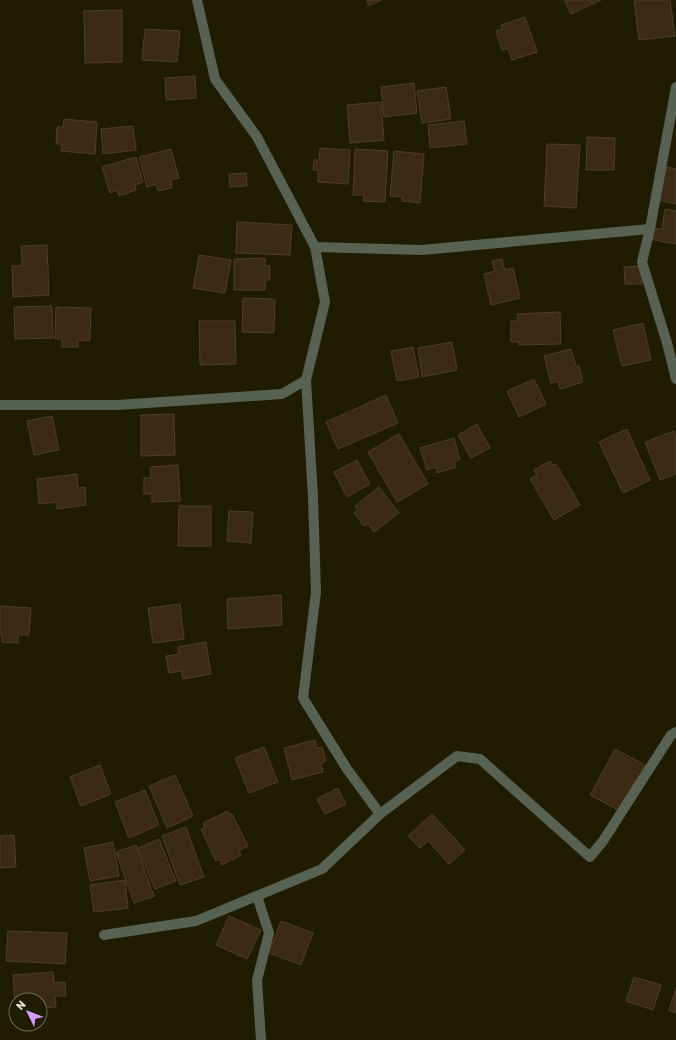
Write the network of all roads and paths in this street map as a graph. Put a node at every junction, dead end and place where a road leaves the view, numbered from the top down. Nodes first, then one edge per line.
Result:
1 (197, 0) edge
2 (676, 87) edge
3 (650, 229) junction
4 (315, 247) junction
5 (676, 379) edge
6 (306, 380) junction
7 (0, 405) edge
8 (676, 732) edge
9 (380, 814) junction
10 (257, 896) junction
11 (104, 935) dead end
12 (261, 1040) edge

1 - 4 street
2 - 3 street
3 - 4 street
3 - 5 street
4 - 6 street
6 - 7 street
6 - 9 street
8 - 9 street
9 - 10 street
10 - 11 street
10 - 12 street

